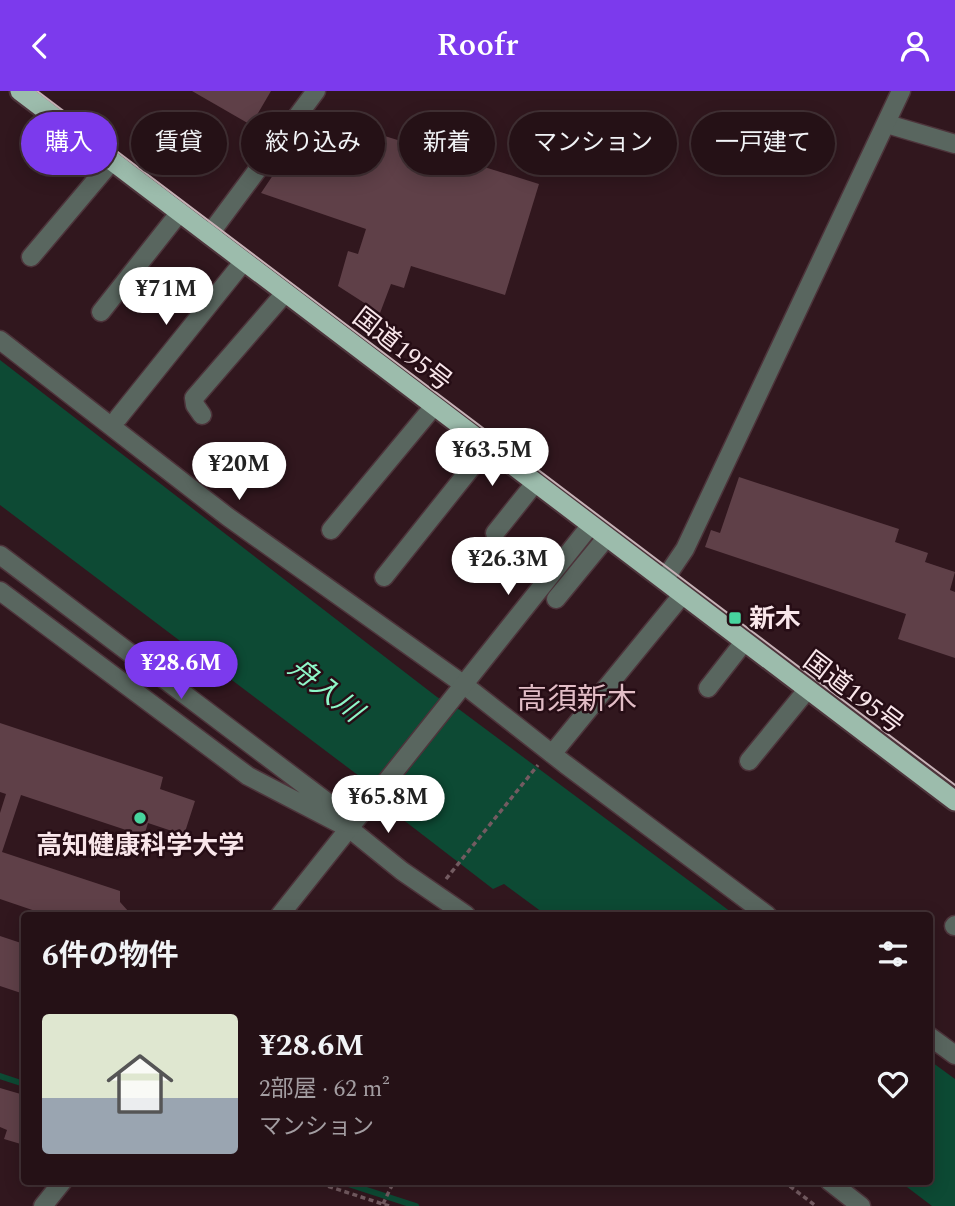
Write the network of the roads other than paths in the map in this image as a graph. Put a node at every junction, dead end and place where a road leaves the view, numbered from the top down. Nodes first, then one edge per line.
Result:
1 (20, 91) edge
2 (316, 91) edge
3 (901, 91) edge
4 (48, 112) edge
5 (887, 124) junction
6 (955, 144) edge
7 (117, 165) edge
8 (100, 175) edge
9 (180, 212) junction
10 (209, 235) junction
11 (31, 257) dead end
12 (244, 261) junction
13 (285, 293) junction
14 (101, 312) dead end
15 (0, 340) edge
16 (433, 406) junction
17 (202, 415) dead end
18 (118, 418) dead end
19 (487, 448) junction
20 (530, 480) junction
21 (491, 528) dead end
22 (331, 530) dead end
23 (598, 532) junction
24 (0, 555) edge
25 (384, 577) dead end
26 (664, 580) junction
27 (0, 591) edge
28 (683, 594) junction
29 (556, 599) dead end
30 (744, 642) junction
31 (708, 688) dead end
32 (459, 689) junction
33 (807, 690) junction
34 (549, 756) junction
35 (749, 761) dead end
36 (955, 801) edge
37 (354, 825) junction
38 (282, 912) edge
39 (462, 912) edge
40 (763, 912) edge
41 (933, 1039) edge
42 (955, 1055) edge
43 (60, 1185) edge
44 (834, 1185) edge
45 (43, 1206) edge
46 (861, 1206) edge

1 - 4 highway, 国道195号
2 - 10 street
3 - 5 street
5 - 6 street
5 - 26 street
7 - 9 highway, 国道195号
8 - 11 street
9 - 10 highway, 国道195号
9 - 14 street
10 - 12 highway, 国道195号
12 - 13 highway, 国道195号
12 - 18 street
13 - 16 highway, 国道195号
13 - 17 street
15 - 32 street
16 - 19 highway, 国道195号
16 - 22 street
19 - 20 highway, 国道195号
19 - 25 street
20 - 21 street
20 - 23 highway, 国道195号
23 - 26 highway, 国道195号
23 - 29 street
23 - 32 street
24 - 37 street
26 - 28 highway, 国道195号
27 - 37 street
28 - 30 highway, 国道195号
28 - 34 street
30 - 31 street
30 - 33 highway, 国道195号
32 - 34 street
32 - 37 street
33 - 35 street
33 - 36 highway, 国道195号
34 - 40 street
37 - 38 street
37 - 39 street
41 - 42 street
43 - 45 street
44 - 46 street

